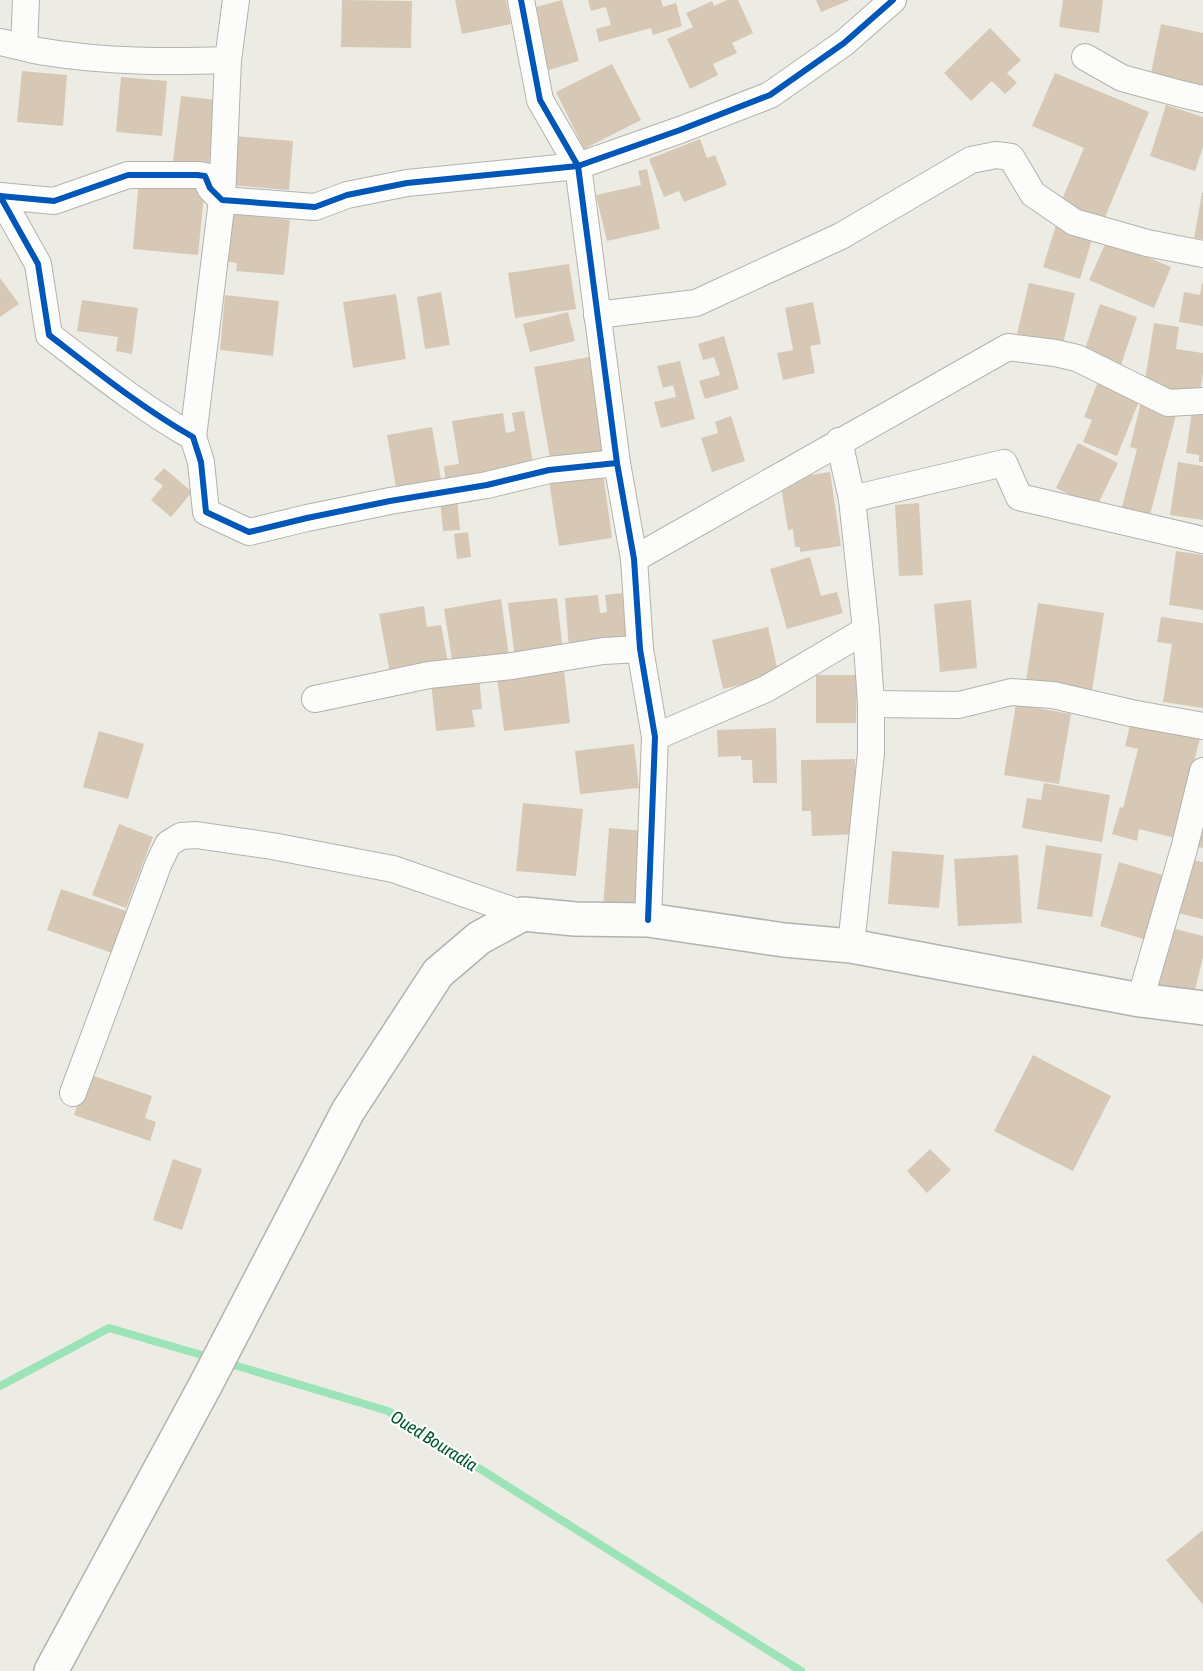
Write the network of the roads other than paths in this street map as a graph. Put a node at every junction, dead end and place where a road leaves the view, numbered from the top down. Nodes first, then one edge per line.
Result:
1 (26, 0) edge
2 (236, 0) edge
3 (521, 0) edge
4 (893, 0) edge
5 (12, 45) edge
6 (1085, 57) dead end
7 (228, 60) junction
8 (1203, 99) edge
9 (578, 165) junction
10 (0, 196) edge
11 (222, 200) junction
12 (1203, 254) edge
13 (597, 315) junction
14 (1203, 401) edge
15 (194, 437) junction
16 (839, 441) junction
17 (617, 463) junction
18 (852, 499) junction
19 (1203, 540) edge
20 (634, 559) junction
21 (866, 630) junction
22 (640, 649) junction
23 (315, 699) dead end
24 (871, 704) junction
25 (1203, 726) edge
26 (655, 737) junction
27 (1203, 771) edge
28 (1193, 851) edge
29 (522, 914) junction
30 (648, 920) junction
31 (851, 946) junction
32 (1140, 1000) junction
33 (1203, 1008) edge
34 (73, 1093) dead end
35 (51, 1671) edge

1 - 5 street
2 - 7 street
3 - 9 street
4 - 9 street
5 - 7 street
6 - 8 street
7 - 11 street
9 - 11 street
9 - 13 street
10 - 11 street
10 - 15 street
11 - 15 street
12 - 13 street
13 - 17 street
14 - 16 street
15 - 17 street
16 - 18 street
16 - 20 street
17 - 20 street
18 - 19 street
18 - 21 street
20 - 22 street
21 - 24 street
21 - 26 street
22 - 23 street
22 - 26 street
24 - 25 street
24 - 31 street
26 - 30 street
27 - 28 street
28 - 32 street
29 - 30 main road
29 - 34 street
29 - 35 main road
30 - 31 main road
31 - 32 main road
32 - 33 main road

